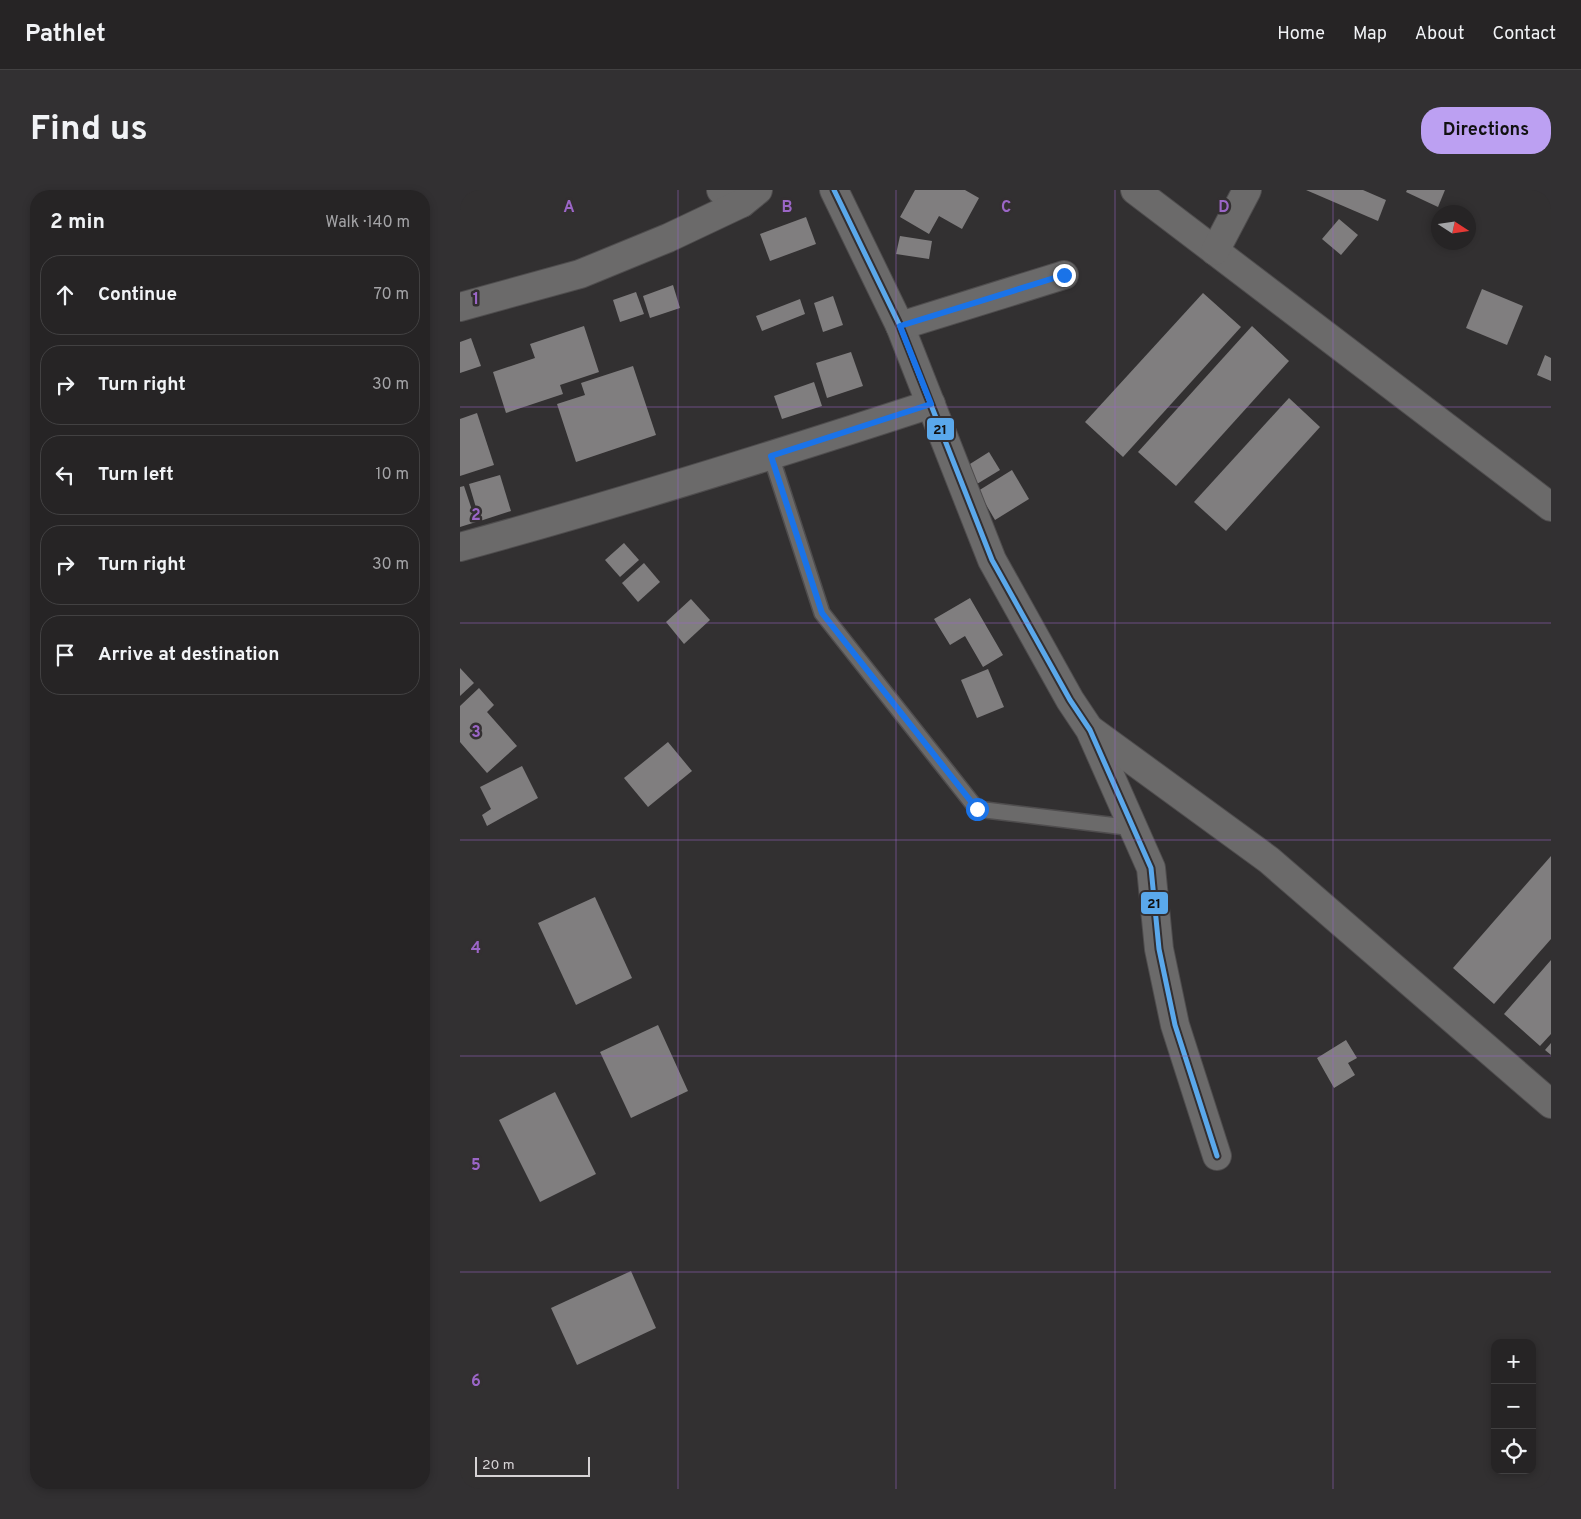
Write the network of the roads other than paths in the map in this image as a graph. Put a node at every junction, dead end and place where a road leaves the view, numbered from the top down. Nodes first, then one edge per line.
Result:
1 (834, 190) edge
2 (1135, 190) edge
3 (1247, 190) edge
4 (740, 194) edge
5 (1215, 251) junction
6 (1064, 275) dead end
7 (460, 307) edge
8 (900, 326) junction
9 (931, 404) junction
10 (771, 456) junction
11 (1551, 507) edge
12 (460, 547) edge
13 (1090, 730) junction
14 (1134, 828) junction
15 (1551, 1104) edge
16 (1217, 1156) dead end

1 - 8 street
2 - 5 street
3 - 5 street
4 - 7 street
5 - 11 street
6 - 8 street
8 - 9 street
9 - 10 street
9 - 13 street
10 - 12 street
10 - 14 lane
13 - 14 street
13 - 15 street
14 - 16 street

